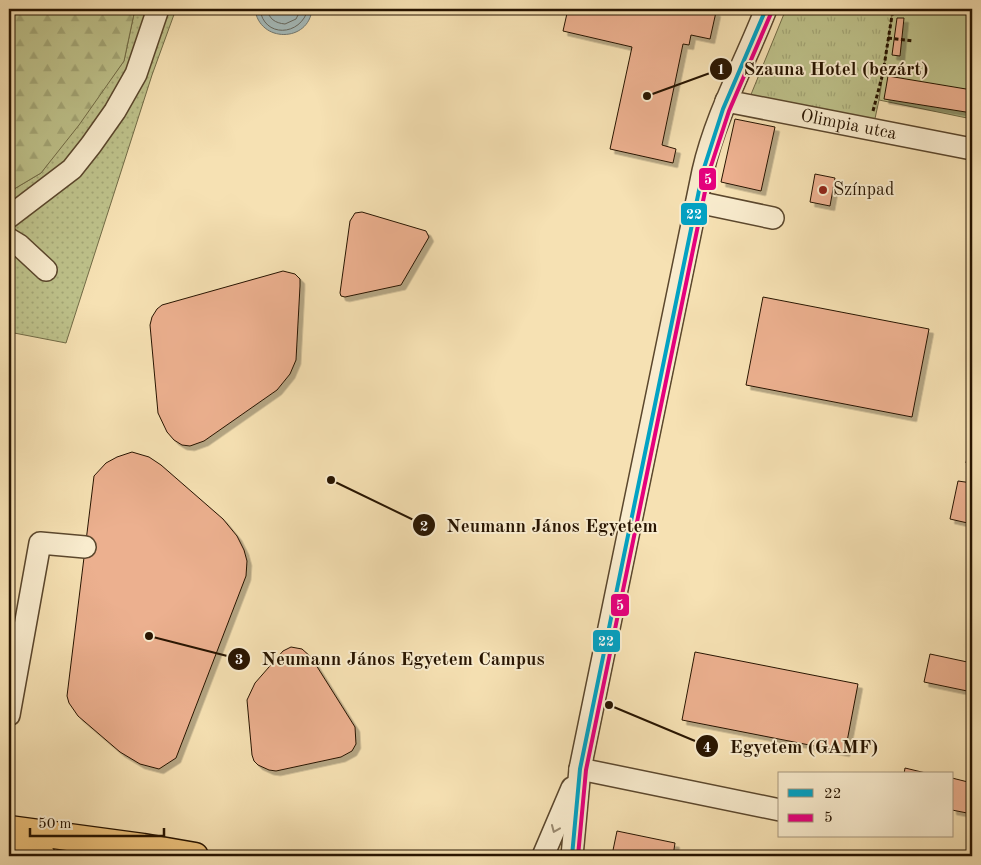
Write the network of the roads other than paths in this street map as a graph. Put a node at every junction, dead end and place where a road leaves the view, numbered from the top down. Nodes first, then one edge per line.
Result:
1 (158, 9) edge
2 (766, 9) edge
3 (726, 101) junction
4 (972, 150) edge
5 (696, 202) junction
6 (9, 217) edge
7 (773, 218) dead end
8 (9, 240) edge
9 (46, 270) dead end
10 (85, 547) dead end
11 (9, 715) edge
12 (580, 769) junction
13 (778, 810) edge
14 (9, 829) edge
15 (9, 850) edge
16 (42, 856) edge
17 (195, 856) edge
18 (543, 856) edge
19 (572, 856) edge

1 - 6 street
2 - 3 street
3 - 4 street, Olimpia utca
3 - 5 street
5 - 7 street
5 - 12 street
8 - 9 street
10 - 11 street
12 - 13 street
12 -> 18 street
12 - 19 street
14 - 17 main road
15 - 16 main road

